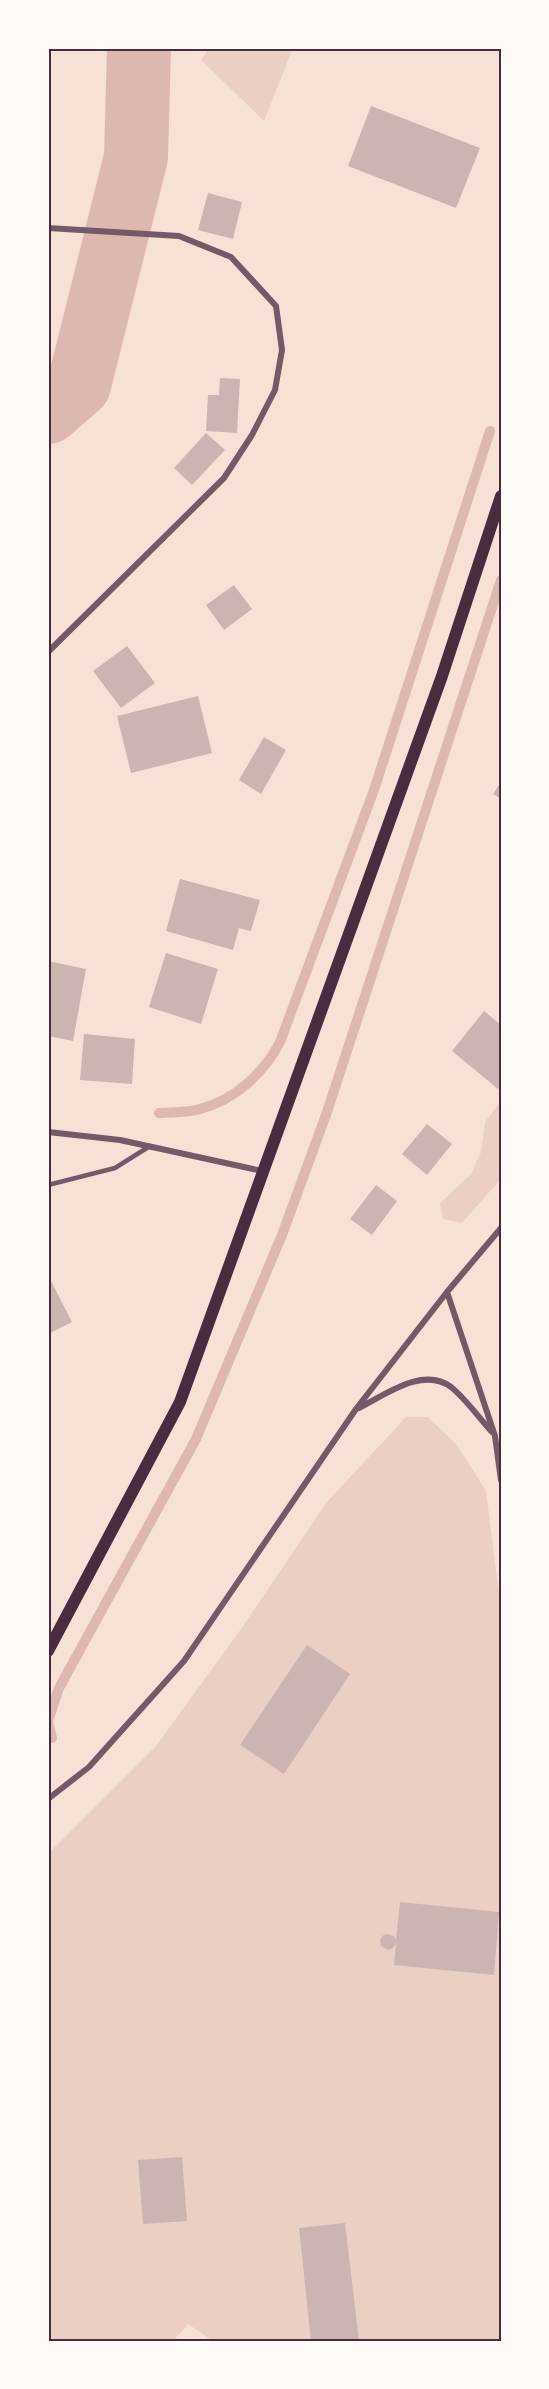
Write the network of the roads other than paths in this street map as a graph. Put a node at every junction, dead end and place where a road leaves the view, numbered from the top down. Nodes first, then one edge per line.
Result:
1 (48, 228) edge
2 (501, 496) edge
3 (48, 651) edge
4 (48, 1132) edge
5 (150, 1146) junction
6 (262, 1171) junction
7 (48, 1185) edge
8 (501, 1228) edge
9 (447, 1292) junction
10 (356, 1409) junction
11 (495, 1436) junction
12 (501, 1480) edge
13 (48, 1651) edge
14 (48, 1799) edge

1 - 3 street
2 - 6 main road
4 - 5 street
5 - 6 street
5 - 7 lane
6 - 13 main road
8 - 9 street
9 - 10 street
9 - 11 street
10 - 11 street
10 - 14 street
11 - 12 street

